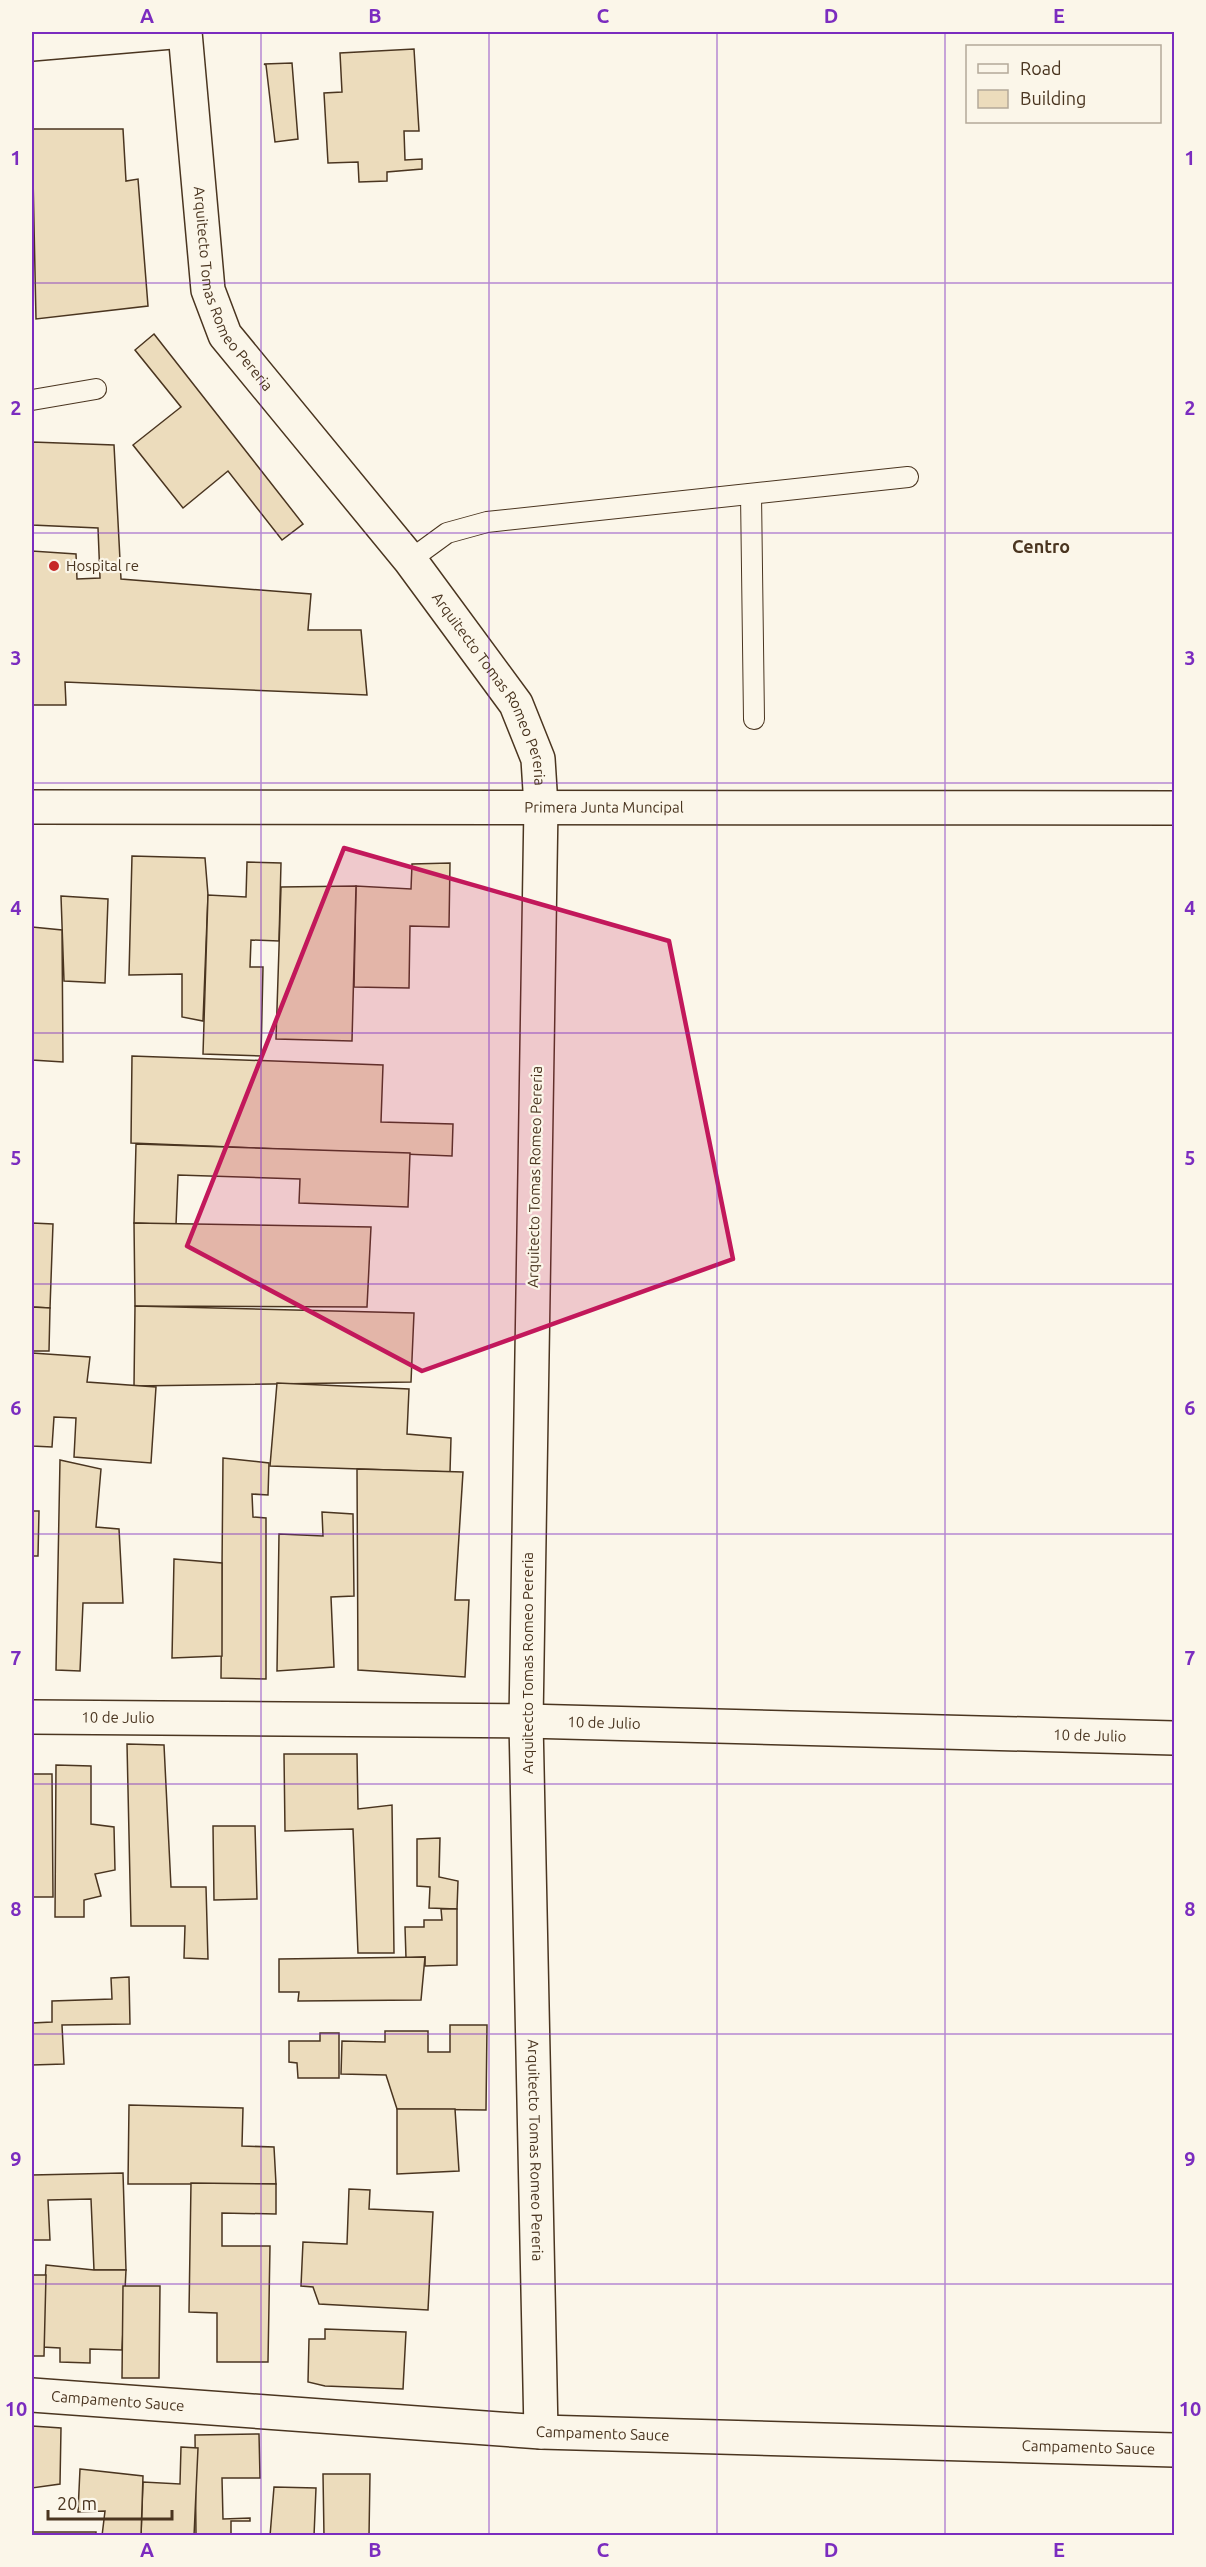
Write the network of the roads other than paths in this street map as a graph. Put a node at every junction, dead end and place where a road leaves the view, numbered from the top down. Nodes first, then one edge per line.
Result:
1 (172, 32) edge
2 (185, 32) edge
3 (32, 44) edge
4 (96, 389) dead end
5 (32, 400) edge
6 (908, 477) dead end
7 (751, 494) junction
8 (411, 560) junction
9 (754, 719) dead end
10 (541, 806) junction
11 (32, 807) edge
12 (1174, 808) edge
13 (32, 1717) edge
14 (526, 1721) junction
15 (1174, 1738) edge
16 (32, 2395) edge
17 (541, 2432) junction
18 (1174, 2450) edge

1 - 3 street
2 - 8 street, Arquitecto Tomas Romeo Pereria
4 - 5 lane
6 - 7 lane
7 - 8 lane
7 - 9 lane
8 - 10 street, Arquitecto Tomas Romeo Pereria
10 - 11 street, Primera Junta Muncipal
10 - 12 street, Primera Junta Muncipal
10 - 14 street, Arquitecto Tomas Romeo Pereria
13 - 14 street, 10 de Julio
14 - 15 street, 10 de Julio
14 - 17 street, Arquitecto Tomas Romeo Pereria
16 - 17 street, Campamento Sauce
17 - 18 street, Campamento Sauce

